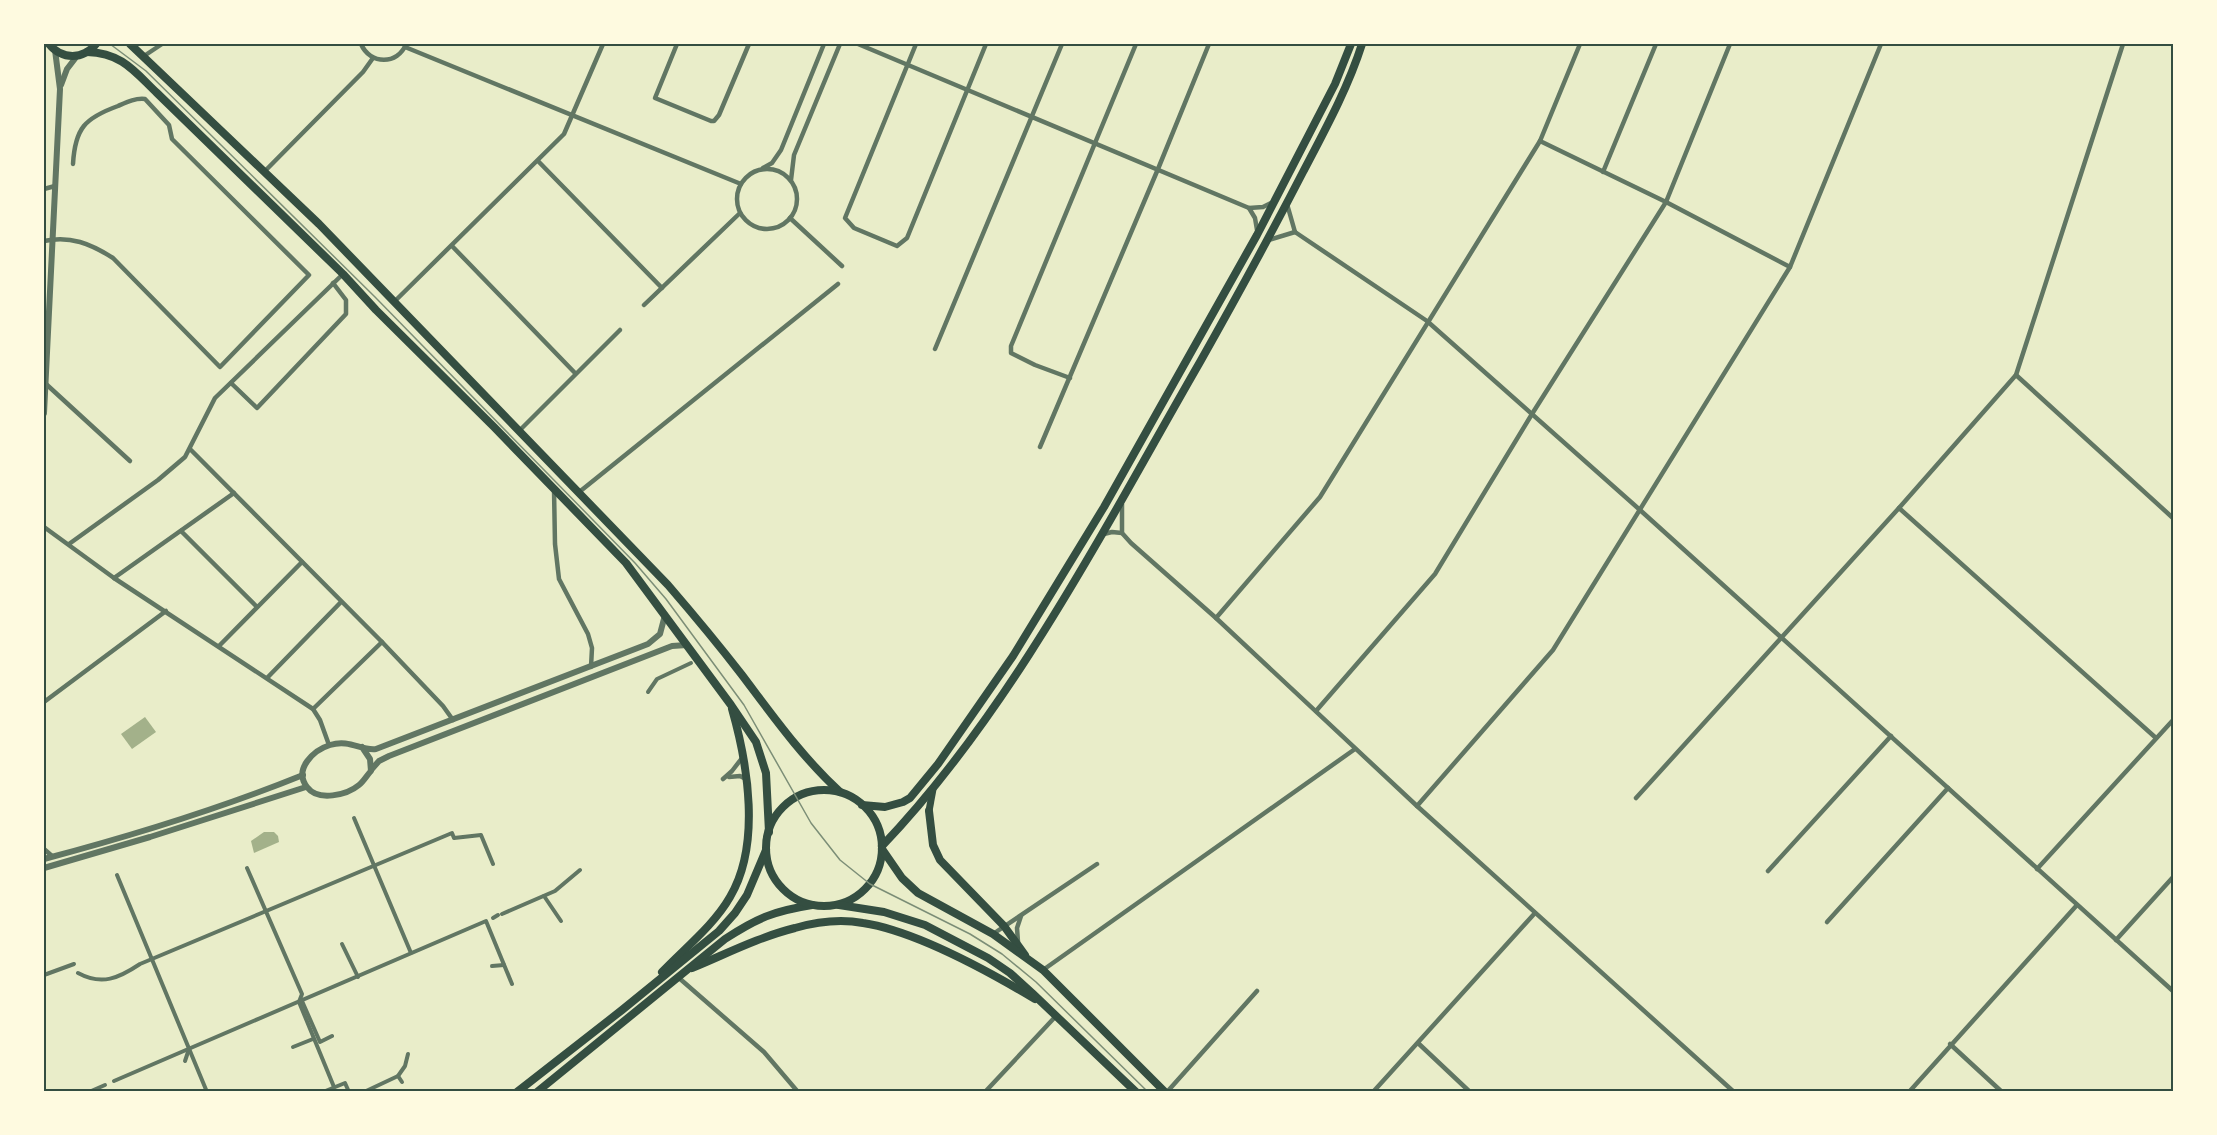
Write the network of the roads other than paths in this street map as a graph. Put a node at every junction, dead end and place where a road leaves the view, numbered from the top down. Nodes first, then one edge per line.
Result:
1 (96, 44) edge
2 (130, 44) edge
3 (162, 44) edge
4 (361, 44) edge
5 (603, 44) edge
6 (677, 44) edge
7 (749, 44) edge
8 (824, 44) edge
9 (840, 44) edge
10 (858, 44) edge
11 (916, 44) edge
12 (986, 44) edge
13 (1062, 44) edge
14 (1136, 44) edge
15 (1209, 44) edge
16 (1351, 44) edge
17 (1362, 44) edge
18 (1580, 44) edge
19 (1656, 44) edge
20 (1730, 44) edge
21 (1881, 44) edge
22 (2123, 44) edge
23 (406, 45) edge
24 (52, 47) edge
25 (87, 52) junction
26 (78, 56) junction
27 (144, 56) junction
28 (373, 58) junction
29 (907, 64) junction
30 (60, 89) junction
31 (967, 89) junction
32 (574, 115) junction
33 (1033, 116) junction
34 (1540, 141) junction
35 (1094, 142) junction
36 (538, 161) junction
37 (73, 164) dead end
38 (762, 169) junction
39 (1158, 169) junction
40 (264, 172) junction
41 (1603, 172) junction
42 (791, 180) junction
43 (741, 184) junction
44 (55, 186) junction
45 (44, 189) edge
46 (1275, 201) junction
47 (1666, 202) junction
48 (1287, 204) junction
49 (1249, 208) junction
50 (740, 213) junction
51 (790, 218) junction
52 (1295, 232) junction
53 (1257, 235) junction
54 (53, 240) junction
55 (44, 241) edge
56 (1267, 241) junction
57 (452, 246) junction
58 (842, 266) dead end
59 (1790, 267) junction
60 (343, 274) junction
61 (333, 283) junction
62 (838, 284) dead end
63 (662, 288) junction
64 (394, 302) junction
65 (644, 305) dead end
66 (1427, 321) junction
67 (620, 330) dead end
68 (935, 349) dead end
69 (575, 373) junction
70 (2016, 375) junction
71 (1070, 378) junction
72 (231, 383) junction
73 (46, 384) junction
74 (44, 413) edge
75 (1532, 414) junction
76 (519, 430) junction
77 (1040, 447) dead end
78 (190, 449) junction
79 (130, 461) dead end
80 (554, 489) junction
81 (234, 493) junction
82 (578, 493) junction
83 (1122, 498) junction
84 (1899, 508) junction
85 (1640, 510) junction
86 (2174, 519) edge
87 (44, 527) edge
88 (181, 531) junction
89 (1122, 533) junction
90 (1098, 539) junction
91 (69, 544) junction
92 (302, 562) junction
93 (114, 578) junction
94 (341, 602) junction
95 (257, 607) junction
96 (166, 612) junction
97 (665, 615) junction
98 (1216, 618) junction
99 (1782, 639) junction
100 (382, 642) junction
101 (687, 645) junction
102 (219, 646) junction
103 (692, 663) dead end
104 (591, 667) junction
105 (267, 678) junction
106 (648, 692) dead end
107 (44, 702) edge
108 (731, 705) junction
109 (313, 709) junction
110 (1316, 711) junction
111 (2174, 719) edge
112 (453, 720) junction
113 (1891, 736) junction
114 (2156, 738) junction
115 (329, 745) junction
116 (362, 747) junction
117 (1355, 749) junction
118 (742, 758) junction
119 (371, 771) junction
120 (303, 775) junction
121 (746, 779) junction
122 (306, 787) junction
123 (1948, 788) junction
124 (933, 789) junction
125 (840, 792) junction
126 (1636, 798) dead end
127 (862, 805) junction
128 (1417, 806) junction
129 (929, 811) joint
130 (354, 818) dead end
131 (769, 832) junction
132 (882, 848) junction
133 (44, 849) edge
134 (766, 850) junction
135 (52, 856) junction
136 (44, 859) edge
137 (493, 864) dead end
138 (1096, 864) dead end
139 (374, 865) junction
140 (44, 868) edge
141 (247, 868) dead end
142 (2037, 869) junction
143 (580, 870) dead end
144 (1768, 872) dead end
145 (117, 875) dead end
146 (2174, 876) edge
147 (544, 896) junction
148 (812, 905) junction
149 (839, 905) junction
150 (2076, 905) junction
151 (265, 910) junction
152 (1535, 913) junction
153 (1021, 916) junction
154 (493, 918) dead end
155 (561, 921) dead end
156 (1827, 922) dead end
157 (1004, 926) junction
158 (993, 934) junction
159 (2116, 940) junction
160 (342, 944) dead end
161 (1020, 947) junction
162 (411, 953) junction
163 (1026, 957) junction
164 (151, 959) junction
165 (74, 964) dead end
166 (504, 965) junction
167 (492, 966) dead end
168 (692, 968) junction
169 (1043, 970) junction
170 (78, 973) dead end
171 (44, 975) edge
172 (358, 977) junction
173 (679, 978) junction
174 (512, 984) dead end
175 (653, 985) junction
176 (1257, 991) dead end
177 (2174, 992) edge
178 (301, 1002) junction
179 (1044, 1004) junction
180 (1056, 1016) junction
181 (332, 1036) dead end
182 (313, 1039) junction
183 (1418, 1043) junction
184 (1950, 1044) junction
185 (293, 1047) dead end
186 (189, 1048) junction
187 (408, 1054) dead end
188 (185, 1061) dead end
189 (398, 1076) junction
190 (114, 1081) dead end
191 (402, 1082) dead end
192 (105, 1085) dead end
193 (334, 1087) junction
194 (89, 1092) edge
195 (207, 1092) edge
196 (323, 1092) edge
197 (350, 1092) edge
198 (364, 1092) edge
199 (517, 1092) edge
200 (537, 1092) edge
201 (798, 1092) edge
202 (985, 1092) edge
203 (1136, 1092) edge
204 (1166, 1092) edge
205 (1373, 1092) edge
206 (1470, 1092) edge
207 (1734, 1092) edge
208 (1909, 1092) edge
209 (2002, 1092) edge

1 - 25 highway
2 - 27 highway
3 - 27 street
4 - 28 street
5 - 32 street
6 - 7 street
8 - 38 street
9 - 42 street
10 - 29 street
11 - 29 street
12 - 31 street
13 - 33 street
14 - 35 street
15 - 39 street
16 - 46 main road
17 - 48 main road
18 - 34 street
19 - 41 street
20 - 47 street
21 - 59 street
22 - 70 street
23 - 28 street
23 - 32 street
24 - 26 highway
24 - 30 street
25 - 26 highway
25 - 60 highway
26 - 30 street
27 - 40 highway
28 - 40 street
29 - 31 street
29 - 31 street
30 - 44 street
31 - 33 street
32 - 36 street
32 - 43 street
33 - 35 street
33 - 68 street
34 - 41 street
34 - 66 street
35 - 39 street
35 - 71 street
36 - 57 street
36 - 63 street
37 - 54 street
38 - 42 street
38 - 43 street
39 - 49 street
39 - 71 street
40 - 64 highway
41 - 47 street
42 - 51 street
43 - 50 street
44 - 45 street
44 - 54 street
46 - 49 street
46 - 53 main road
47 - 59 street
47 - 75 street
48 - 52 street
48 - 56 main road
49 - 53 street
50 - 51 street
50 - 63 street
51 - 58 street
52 - 56 street
52 - 66 street
53 - 127 main road
54 - 55 street
54 - 73 street
56 - 83 main road
57 - 64 street
57 - 69 street
59 - 85 street
60 - 61 street
60 - 80 highway
61 - 72 street
61 - 72 street
62 - 82 street
63 - 65 street
64 - 76 highway
66 - 75 street
66 - 98 street
67 - 69 street
69 - 76 street
70 - 84 street
70 - 86 street
71 - 77 street
72 - 78 street
73 - 74 street
73 - 79 street
75 - 85 street
75 - 110 street
76 - 82 highway
78 - 81 street
78 - 91 street
80 - 97 highway
80 - 104 street
81 - 88 street
81 - 92 street
82 - 125 highway
83 - 89 street
83 - 90 main road
84 - 99 street
84 - 114 street
85 - 99 street
85 - 128 street
87 - 91 street
88 - 93 street
88 - 95 street
89 - 90 street
89 - 98 street
90 - 124 main road
91 - 93 street
92 - 94 street
92 - 95 street
93 - 96 street
94 - 100 street
94 - 105 street
95 - 102 street
96 - 102 street
96 - 107 street
97 - 101 highway
97 - 104 street
98 - 110 street
99 - 113 street
99 - 126 street
100 - 109 street
100 - 112 street
101 - 108 highway
101 - 119 street
102 - 105 street
103 - 106 street
104 - 112 street
105 - 109 street
108 - 118 main road
108 - 131 highway
109 - 115 street
110 - 117 street
111 - 114 street
112 - 116 street
113 - 123 street
113 - 144 street
114 - 142 street
115 - 116 street
115 - 120 street
116 - 119 street
117 - 128 street
117 - 169 street
118 - 121 main road
118 - 121 street
119 - 122 street
120 - 122 street
120 - 135 street
121 - 175 main road
122 - 140 street
123 - 142 street
123 - 156 street
124 - 129 main road
124 - 132 main road
125 - 127 highway
125 - 131 highway
127 - 132 highway
128 - 152 street
129 - 157 main road
130 - 139 street
131 - 134 highway
132 - 149 highway
132 - 158 highway
133 - 135 street
134 - 148 highway
134 - 175 main road
135 - 136 street
137 - 139 street
138 - 153 street
139 - 151 street
139 - 162 street
141 - 151 street
142 - 150 street
143 - 147 street
145 - 164 street
146 - 159 street
147 - 154 street
147 - 155 street
148 - 149 highway
148 - 168 main road
149 - 179 highway
150 - 159 street
150 - 184 street
151 - 164 street
151 - 178 street
152 - 183 street
152 - 207 street
153 - 157 street
153 - 161 street
157 - 158 street
157 - 161 main road
158 - 163 highway
159 - 177 street
160 - 172 street
161 - 163 main road
162 - 166 street
162 - 172 street
163 - 169 highway
164 - 170 street
164 - 186 street
165 - 171 street
166 - 167 street
166 - 174 street
168 - 173 main road
168 - 179 main road
169 - 204 highway
172 - 178 street
173 - 200 main road
173 - 201 street
175 - 199 main road
176 - 204 street
178 - 181 street
178 - 182 street
178 - 186 street
179 - 180 highway
180 - 202 street
180 - 203 highway
182 - 185 street
182 - 193 street
183 - 205 street
183 - 206 street
184 - 208 street
184 - 209 street
186 - 188 street
186 - 190 street
186 - 195 street
187 - 189 street
189 - 191 street
189 - 198 street
192 - 194 street
193 - 196 street
193 - 197 street

